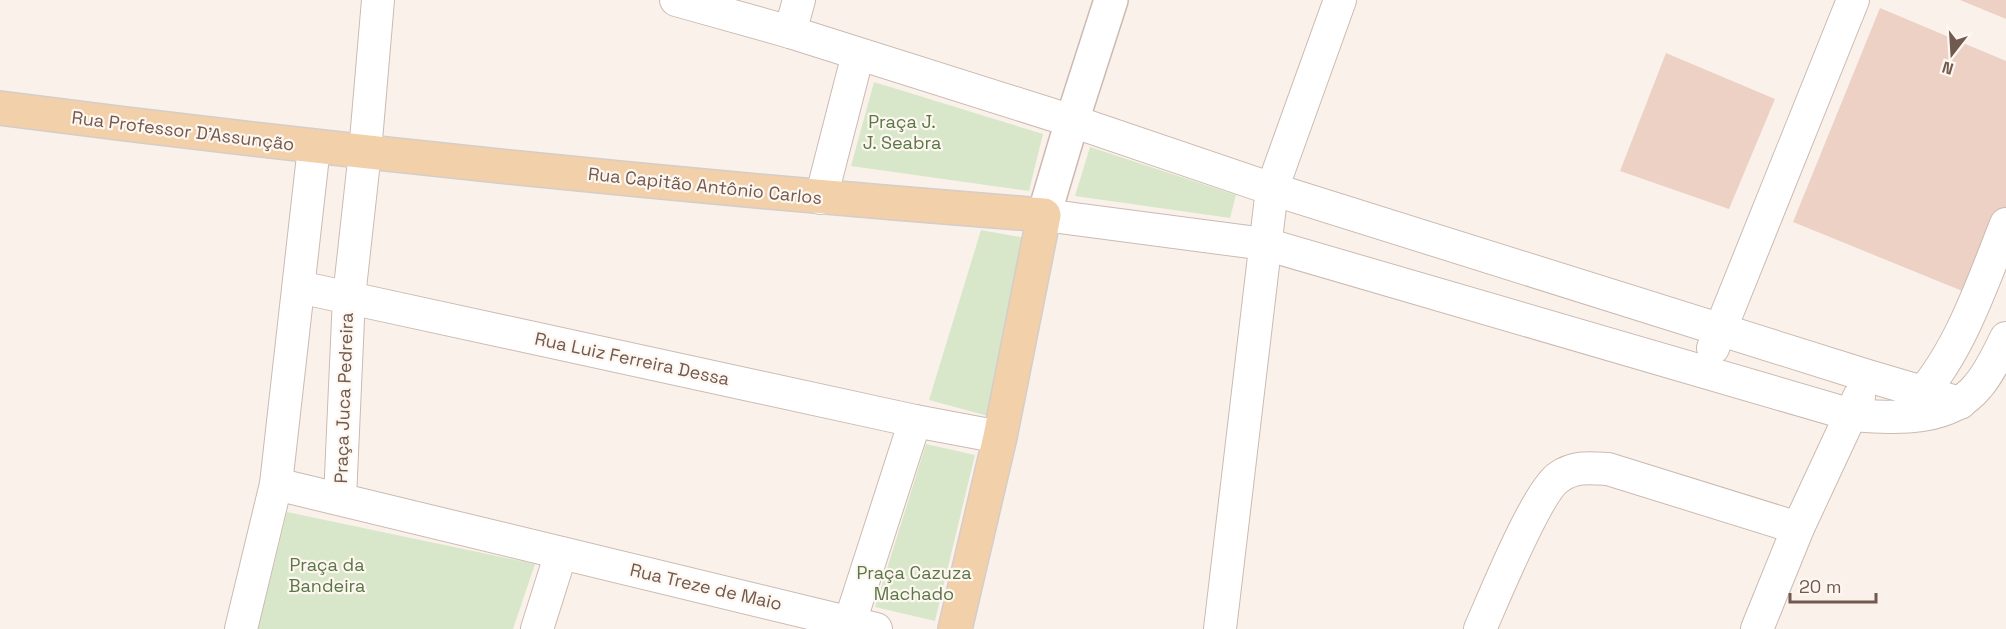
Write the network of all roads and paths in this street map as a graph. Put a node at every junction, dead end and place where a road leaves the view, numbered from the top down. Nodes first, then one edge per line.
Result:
1 (378, 0) edge
2 (676, 0) edge
3 (799, 0) edge
4 (1111, 0) edge
5 (1340, 0) edge
6 (1853, 0) edge
7 (790, 32) junction
8 (858, 54) junction
9 (0, 108) edge
10 (1072, 121) junction
11 (314, 147) junction
12 (365, 152) junction
13 (1272, 189) junction
14 (821, 198) junction
15 (1044, 215) junction
16 (2006, 224) edge
17 (1265, 244) junction
18 (299, 287) junction
19 (349, 297) junction
20 (1720, 329) junction
21 (2006, 338) edge
22 (1704, 371) junction
23 (1868, 376) junction
24 (1924, 392) junction
25 (1960, 403) junction
26 (1852, 415) junction
27 (1900, 418) junction
28 (915, 421) junction
29 (1000, 437) junction
30 (276, 484) junction
31 (340, 498) junction
32 (1798, 528) junction
33 (561, 553) junction
34 (863, 625) edge
35 (241, 629) edge
36 (537, 629) edge
37 (955, 629) edge
38 (1220, 629) edge
39 (1480, 629) edge
40 (1756, 629) edge

1 - 12 street, Praça Juca Pedreira
2 - 7 street
3 - 7 street
4 - 10 street
5 - 13 street
6 - 20 street
7 - 8 street
8 - 10 street
8 - 14 street
9 - 11 main road, Rua Professor D'Assunção
10 - 13 street
10 - 15 street
11 - 12 main road, Rua Professor D'Assunção
11 - 18 street
12 - 14 main road, Rua Capitão Antônio Carlos
12 - 19 street, Praça Juca Pedreira
13 - 17 street
13 - 20 street
14 - 15 main road, Rua Capitão Antônio Carlos
15 - 17 street
15 - 29 main road
16 - 24 street
17 - 22 street
17 - 38 street
18 - 19 street, Praça Juca Pedreira
18 - 30 street
19 - 28 street, Rua Luiz Ferreira Dessa
19 - 31 street, Praça Juca Pedreira
20 - 22 street
20 - 23 street
21 - 25 street
22 - 26 street
23 - 24 street
23 - 26 street
24 - 25 street
24 - 27 street
25 - 27 street
26 - 27 street
26 - 32 street
28 - 29 street
28 - 34 street
29 - 37 main road
30 - 31 street
30 - 35 street
31 - 33 street
32 - 39 street
32 - 40 street
33 - 34 street, Rua Treze de Maio
33 - 36 street

